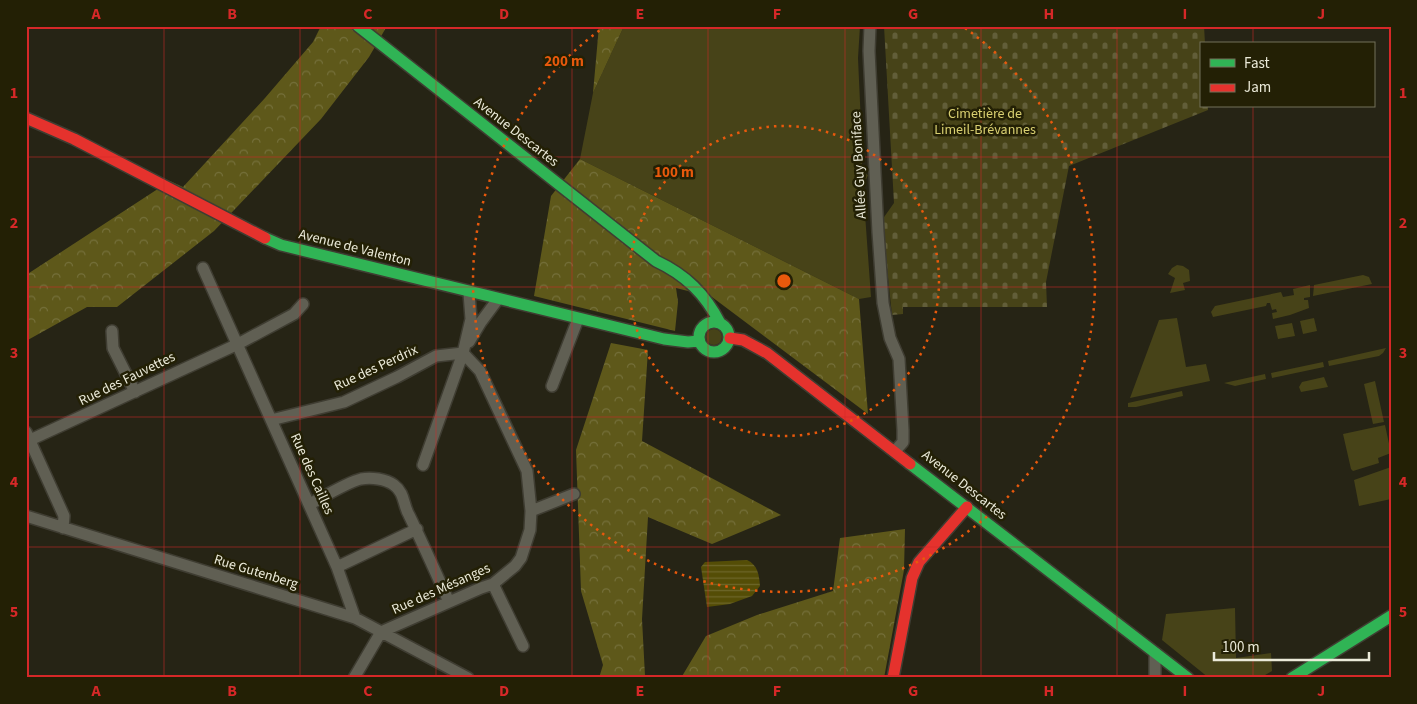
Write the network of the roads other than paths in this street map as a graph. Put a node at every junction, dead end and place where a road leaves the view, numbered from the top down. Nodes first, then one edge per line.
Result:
1 (358, 26) edge
2 (870, 26) edge
3 (26, 118) edge
4 (656, 261) junction
5 (203, 268) dead end
6 (469, 293) junction
7 (498, 299) junction
8 (304, 304) dead end
9 (578, 319) junction
10 (720, 323) junction
11 (706, 324) junction
12 (112, 331) dead end
13 (730, 338) junction
14 (699, 341) junction
15 (238, 344) junction
16 (463, 353) junction
17 (552, 386) dead end
18 (135, 392) junction
19 (272, 420) junction
20 (28, 436) edge
21 (896, 451) junction
22 (423, 465) dead end
23 (574, 494) dead end
24 (310, 504) junction
25 (968, 507) junction
26 (531, 511) junction
27 (26, 516) edge
28 (63, 528) junction
29 (416, 529) junction
30 (337, 566) junction
31 (493, 584) junction
32 (449, 602) junction
33 (1391, 616) edge
34 (355, 618) junction
35 (1391, 625) edge
36 (381, 632) junction
37 (523, 646) dead end
38 (1155, 654) junction
39 (1173, 667) junction
40 (354, 678) edge
41 (468, 678) edge
42 (894, 678) edge
43 (1154, 678) edge
44 (1184, 678) edge
45 (1188, 678) edge
46 (1292, 678) edge
47 (1305, 678) edge

1 - 4 main road, Avenue Descartes
2 - 21 street, Allée Guy Boniface
3 - 6 main road, Avenue de Valenton
4 - 10 main road, Avenue Descartes
4 - 11 main road, Avenue Descartes
5 - 15 street, Rue des Cailles
6 - 7 main road, Avenue de Valenton
6 - 16 street
7 - 9 main road, Avenue de Valenton
7 - 16 street
8 - 15 street, Rue des Fauvettes
9 - 14 main road, Avenue de Valenton
9 - 17 street
10 - 11 main road
10 - 13 main road
11 - 14 main road
12 - 18 street
13 - 14 main road
13 - 21 main road, Avenue Descartes
15 - 18 street, Rue des Fauvettes
15 - 19 street, Rue des Cailles
16 - 19 street, Rue des Perdrix
16 - 22 street
16 - 26 street, Rue des Mésanges
18 - 20 street, Rue des Fauvettes
19 - 24 street, Rue des Cailles
20 - 28 street
21 - 25 main road, Avenue Descartes
23 - 26 street
24 - 29 street
24 - 30 street, Rue des Cailles
25 - 38 main road, Avenue Descartes
25 - 42 main road
26 - 31 street, Rue des Mésanges
27 - 28 street, Rue Gutenberg
28 - 34 street, Rue Gutenberg
29 - 30 street
29 - 32 street
30 - 34 street, Rue des Cailles
31 - 32 street, Rue des Mésanges
31 - 37 street
32 - 36 street, Rue des Mésanges
33 - 46 main road
34 - 36 street, Rue Gutenberg
35 - 47 main road
36 - 40 street
36 - 41 street, Rue Gutenberg
38 - 39 main road, Avenue Descartes
38 - 43 street
39 - 44 main road
39 - 45 main road

